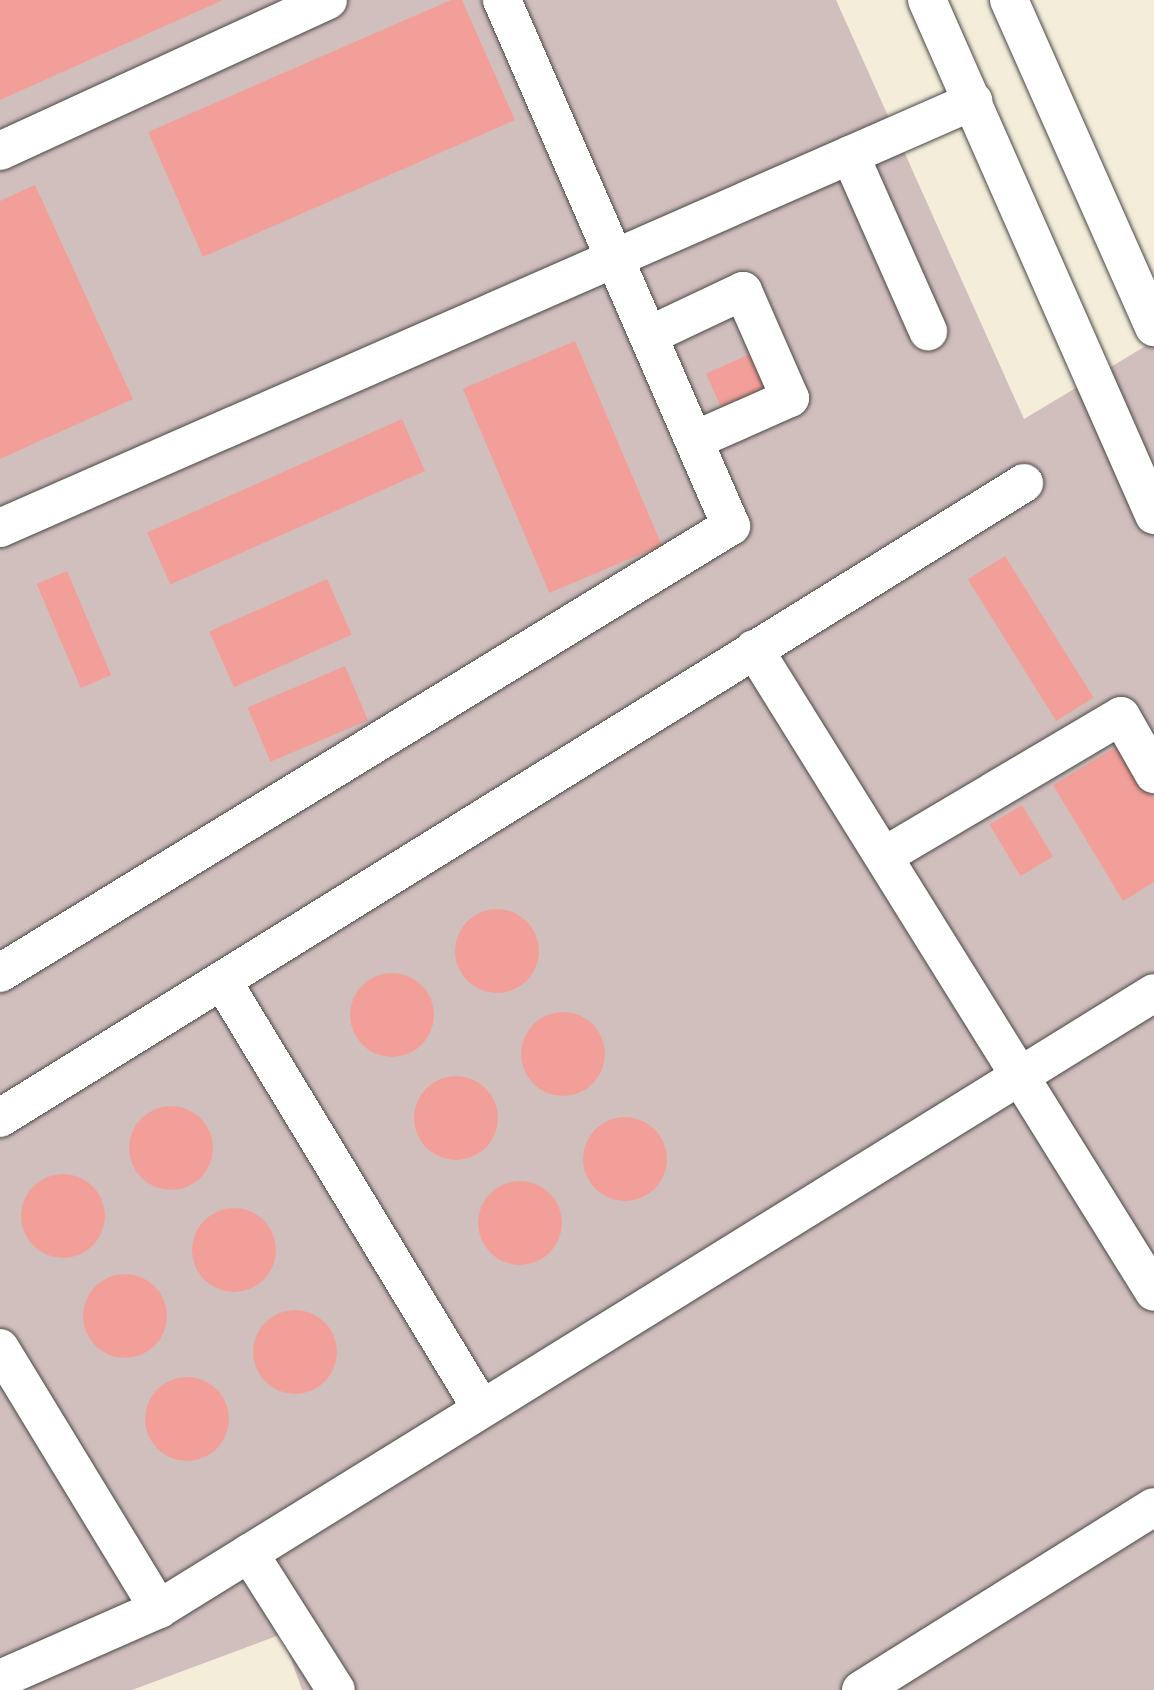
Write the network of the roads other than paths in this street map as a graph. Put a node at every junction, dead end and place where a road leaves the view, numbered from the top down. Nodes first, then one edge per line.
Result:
1 (328, 0) edge
2 (502, 0) edge
3 (927, 0) edge
4 (1008, 0) edge
5 (973, 101) junction
6 (0, 151) edge
7 (850, 155) junction
8 (618, 257) junction
9 (1154, 327) edge
10 (928, 331) dead end
11 (650, 334) junction
12 (695, 440) junction
13 (1024, 483) dead end
14 (1154, 516) edge
15 (0, 528) edge
16 (754, 649) junction
17 (1154, 774) edge
18 (884, 856) junction
19 (0, 974) edge
20 (223, 982) junction
21 (1154, 992) edge
22 (1021, 1075) junction
23 (0, 1118) edge
24 (1154, 1292) edge
25 (0, 1348) edge
26 (482, 1409) junction
27 (1154, 1508) edge
28 (249, 1553) junction
29 (159, 1609) junction
30 (0, 1679) edge
31 (336, 1690) edge
32 (861, 1690) edge

1 - 6 street
2 - 8 street
3 - 5 street
4 - 9 street
5 - 7 street
5 - 14 street
7 - 8 street
7 - 10 street
8 - 11 street
8 - 15 street
11 - 12 street
11 - 12 street
12 - 19 street
13 - 16 street
16 - 18 street
16 - 20 street
17 - 18 street
18 - 22 street
20 - 23 street
20 - 26 street
21 - 22 street
22 - 24 street
22 - 26 street
25 - 29 street
26 - 28 street
27 - 32 street
28 - 29 street
28 - 31 street
29 - 30 street

